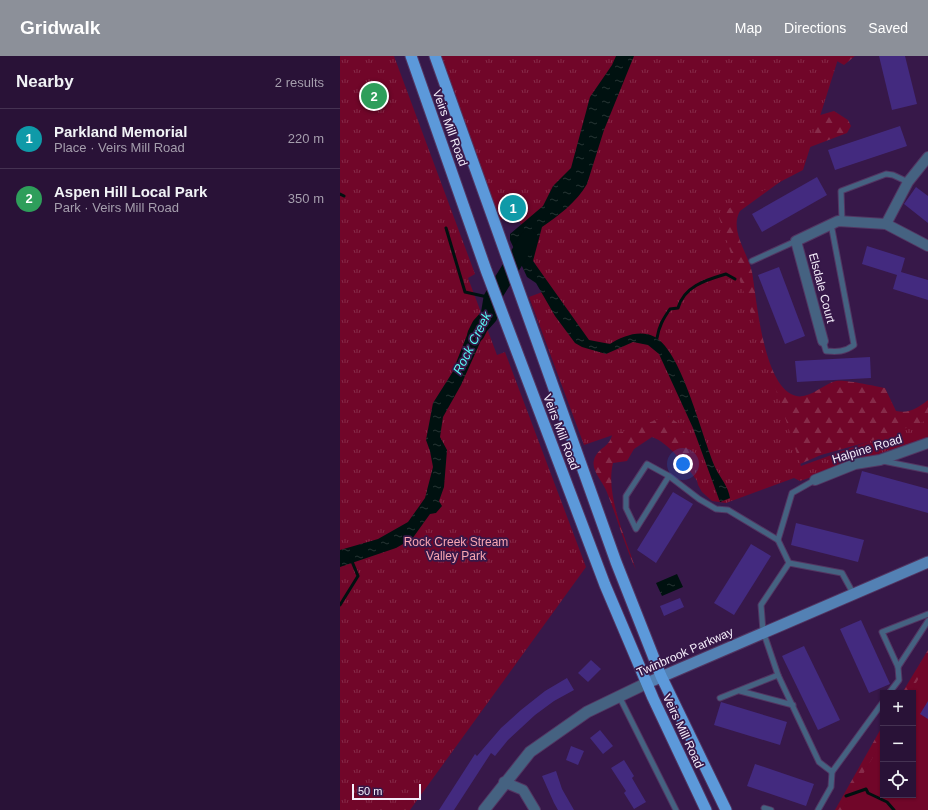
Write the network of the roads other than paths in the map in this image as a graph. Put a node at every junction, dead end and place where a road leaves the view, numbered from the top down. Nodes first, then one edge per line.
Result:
1 (411, 56) edge
2 (435, 56) edge
3 (928, 157) edge
4 (908, 182) junction
5 (842, 221) junction
6 (831, 224) junction
7 (886, 224) junction
8 (796, 241) junction
9 (928, 246) edge
10 (752, 261) dead end
11 (823, 341) joint
12 (928, 443) edge
13 (880, 460) junction
14 (928, 470) edge
15 (669, 476) junction
16 (815, 480) joint
17 (778, 540) junction
18 (928, 562) edge
19 (789, 563) junction
20 (853, 592) junction
21 (928, 614) edge
22 (928, 621) edge
23 (763, 632) junction
24 (898, 667) junction
25 (778, 675) junction
26 (661, 676) junction
27 (647, 683) junction
28 (740, 690) junction
29 (891, 690) edge
30 (619, 696) junction
31 (720, 698) dead end
32 (793, 705) junction
33 (880, 706) edge
34 (832, 772) junction
35 (504, 782) junction
36 (484, 810) edge
37 (535, 810) edge
38 (676, 810) edge
39 (706, 810) edge
40 (726, 810) edge
41 (766, 810) edge
42 (771, 810) edge
43 (818, 810) edge

1 - 27 main road, Veirs Mill Road
2 - 26 main road, Veirs Mill Road
3 - 4 street
4 - 5 lane
4 - 7 street
5 - 6 street
5 - 7 street
6 - 8 street
6 - 11 lane
7 - 9 street
8 - 10 lane
8 - 11 street, Elsdale Court
12 - 13 street, Halpine Road
13 - 14 lane
13 - 16 street, Halpine Road
15 - 15 lane
15 - 17 lane
16 - 17 lane
17 - 19 lane
18 - 20 main road, Twinbrook Parkway
19 - 20 lane
19 - 23 lane
20 - 23 main road, Twinbrook Parkway
21 - 24 lane
22 - 24 lane
23 - 25 lane
23 - 26 main road, Twinbrook Parkway
24 - 29 lane
25 - 28 lane
25 - 32 lane
26 - 27 main road, Twinbrook Parkway
26 - 40 main road, Veirs Mill Road
27 - 30 street, Twinbrook Parkway
27 - 39 main road, Veirs Mill Road
28 - 31 lane
28 - 32 lane
30 - 35 street, Twinbrook Parkway
30 - 38 lane
32 - 34 lane
33 - 34 lane
34 - 43 lane
35 - 36 street, Twinbrook Parkway
35 - 37 street
41 - 42 lane

